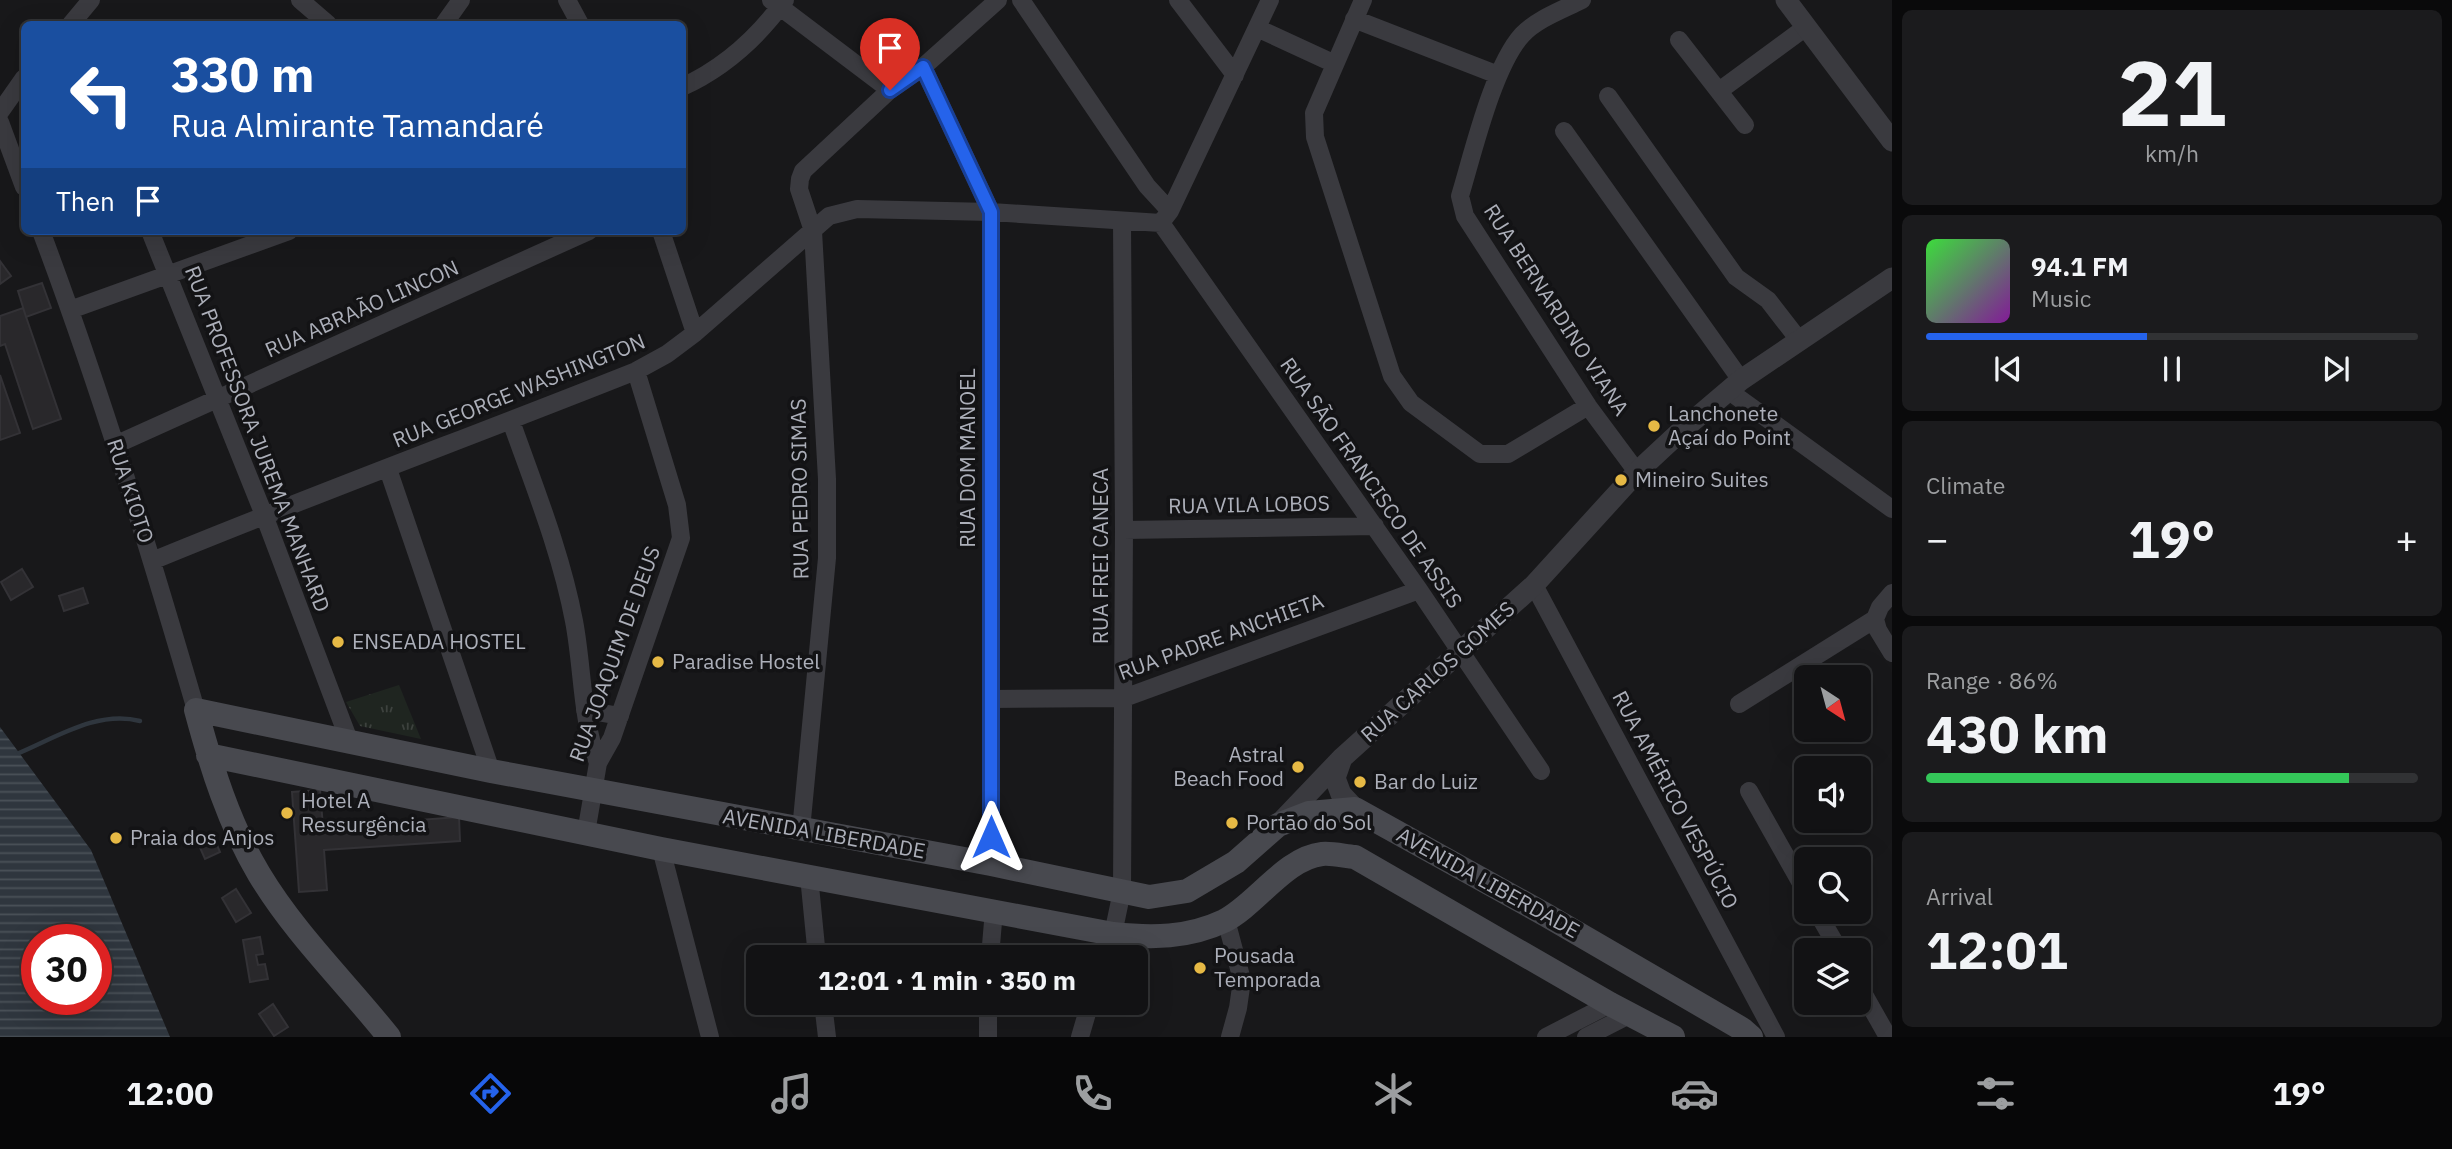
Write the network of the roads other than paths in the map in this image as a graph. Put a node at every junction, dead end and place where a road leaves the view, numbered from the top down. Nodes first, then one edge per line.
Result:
1 (91, 0) edge
2 (300, 0) edge
3 (461, 0) edge
4 (567, 0) edge
5 (998, 0) edge
6 (1021, 0) edge
7 (1178, 0) edge
8 (1270, 0) edge
9 (1363, 0) edge
10 (1582, 0) edge
11 (1786, 0) edge
12 (778, 2) edge
13 (1354, 19) junction
14 (75, 21) edge
15 (324, 21) edge
16 (446, 21) edge
17 (578, 21) edge
18 (1807, 27) junction
19 (1257, 28) junction
20 (1679, 40) dead end
21 (1335, 64) junction
22 (923, 67) junction
23 (1235, 75) junction
24 (1498, 75) junction
25 (21, 83) edge
26 (686, 85) edge
27 (890, 90) junction
28 (1719, 90) junction
29 (1608, 96) dead end
30 (0, 112) edge
31 (0, 122) edge
32 (1745, 125) dead end
33 (1564, 131) dead end
34 (1892, 141) edge
35 (21, 179) edge
36 (991, 212) junction
37 (1166, 217) junction
38 (1122, 221) junction
39 (813, 231) junction
40 (42, 235) edge
41 (152, 235) edge
42 (278, 235) edge
43 (580, 235) edge
44 (662, 235) edge
45 (167, 274) junction
46 (1892, 278) edge
47 (70, 310) junction
48 (695, 333) junction
49 (1799, 340) junction
50 (636, 371) junction
51 (1735, 386) junction
52 (218, 400) junction
53 (1588, 406) junction
54 (511, 421) junction
55 (115, 445) junction
56 (388, 469) junction
57 (1637, 472) junction
58 (1892, 509) edge
59 (264, 515) junction
60 (1375, 526) junction
61 (1124, 530) junction
62 (152, 561) junction
63 (1534, 585) junction
64 (1419, 590) junction
65 (1892, 593) edge
66 (1875, 619) junction
67 (1460, 650) junction
68 (1892, 653) edge
69 (1124, 698) junction
70 (991, 699) junction
71 (1739, 704) dead end
72 (196, 710) junction
73 (585, 710) junction
74 (620, 716) junction
75 (350, 743) junction
76 (208, 755) junction
77 (1342, 758) junction
78 (598, 764) junction
79 (491, 771) junction
80 (1541, 771) dead end
81 (592, 790) junction
82 (1749, 791) dead end
83 (1356, 809) junction
84 (1278, 824) junction
85 (801, 830) junction
86 (586, 833) junction
87 (661, 849) junction
88 (991, 864) junction
89 (1794, 871) edge
90 (809, 876) junction
91 (1122, 891) junction
92 (994, 910) junction
93 (1226, 920) junction
94 (1113, 934) junction
95 (816, 945) edge
96 (990, 945) edge
97 (1109, 945) edge
98 (1871, 1007) edge
99 (1620, 1009) junction
100 (824, 1015) edge
101 (988, 1015) edge
102 (1086, 1015) edge
103 (389, 1037) edge
104 (710, 1037) edge
105 (827, 1037) edge
106 (988, 1037) edge
107 (1080, 1037) edge
108 (1230, 1037) edge
109 (1546, 1037) edge
110 (1586, 1037) edge
111 (1673, 1037) edge
112 (1751, 1037) edge
113 (1776, 1037) edge
114 (1888, 1037) edge

1 - 14 street
2 - 15 street
3 - 16 street
4 - 17 street
5 - 22 street, RUA PEDRO SIMAS
6 - 37 street, RUA SÃO FRANCISCO DE ASSIS
7 - 23 street
8 - 19 street
9 - 13 street
10 - 24 street, RUA BERNARDINO VIANA
11 - 18 street
12 - 26 street
12 - 27 street
13 - 21 street
13 - 24 street
18 - 28 street
18 - 34 street
19 - 21 street
19 - 23 street
20 - 28 street
21 - 53 street
22 - 27 street, RUA PEDRO SIMAS
22 - 36 street, RUA DOM MANOEL
23 - 37 street
24 - 53 street, RUA BERNARDINO VIANA
25 - 30 street
27 - 39 street, RUA PEDRO SIMAS
28 - 32 street
29 - 49 street
31 - 35 street
33 - 51 street
36 - 38 street, RUA GEORGE WASHINGTON
36 - 39 street, RUA GEORGE WASHINGTON
36 - 70 street, RUA DOM MANOEL
37 - 38 street, RUA GEORGE WASHINGTON
37 - 60 street, RUA SÃO FRANCISCO DE ASSIS
38 - 61 street, RUA FREI CANECA
39 - 48 street, RUA GEORGE WASHINGTON
39 - 85 street, RUA PEDRO SIMAS
40 - 47 street, RUA KIOTO
41 - 45 street, RUA PROFESSORA JUREMA MANHARD
42 - 45 street
43 - 52 street, RUA ABRAÃO LINCON
44 - 48 street
45 - 47 street
45 - 52 street, RUA PROFESSORA JUREMA MANHARD
46 - 49 street, RUA CARLOS GOMES
47 - 55 street, RUA KIOTO
48 - 50 street, RUA GEORGE WASHINGTON
49 - 51 street, RUA CARLOS GOMES
50 - 54 street, RUA GEORGE WASHINGTON
50 - 74 street, RUA JOAQUIM DE DEUS
51 - 57 street, RUA CARLOS GOMES
51 - 58 street
52 - 55 street, RUA ABRAÃO LINCON
52 - 59 street, RUA PROFESSORA JUREMA MANHARD
53 - 57 street, RUA BERNARDINO VIANA
54 - 56 street, RUA GEORGE WASHINGTON
54 - 73 street
55 - 62 street, RUA KIOTO
56 - 59 street, RUA GEORGE WASHINGTON
56 - 79 street
57 - 63 street, RUA CARLOS GOMES
59 - 62 street, RUA GEORGE WASHINGTON
59 - 75 street, RUA PROFESSORA JUREMA MANHARD
60 - 61 street, RUA VILA LOBOS
60 - 64 street, RUA SÃO FRANCISCO DE ASSIS
61 - 69 street, RUA FREI CANECA
62 - 72 street, RUA KIOTO
63 - 67 street, RUA CARLOS GOMES
63 - 113 street, RUA AMÉRICO VESPÚCIO
64 - 67 street, RUA SÃO FRANCISCO DE ASSIS
64 - 69 street, RUA PADRE ANCHIETA
65 - 66 street
66 - 68 street
66 - 71 street
67 - 77 street, RUA CARLOS GOMES
67 - 80 street, RUA SÃO FRANCISCO DE ASSIS
69 - 70 street, RUA PADRE ANCHIETA
69 - 91 street, RUA FREI CANECA
70 - 88 street, RUA DOM MANOEL
72 - 75 main road, AVENIDA LIBERDADE
72 - 76 main road, RUA KIOTO
73 - 74 street
73 - 78 street
74 - 78 street, RUA JOAQUIM DE DEUS
75 - 79 main road, AVENIDA LIBERDADE
76 - 86 main road, AVENIDA LIBERDADE
76 - 103 main road, RUA KIOTO
77 - 83 street
77 - 84 street, RUA CARLOS GOMES
78 - 81 street, RUA JOAQUIM DE DEUS
79 - 81 main road, AVENIDA LIBERDADE
81 - 85 main road, AVENIDA LIBERDADE
81 - 86 street, RUA JOAQUIM DE DEUS
82 - 89 street
83 - 84 main road, AVENIDA LIBERDADE
83 - 112 main road, AVENIDA LIBERDADE
84 - 91 main road, AVENIDA LIBERDADE
85 - 88 main road, AVENIDA LIBERDADE
86 - 87 main road, AVENIDA LIBERDADE
87 - 90 main road, AVENIDA LIBERDADE
87 - 104 street
88 - 91 main road, AVENIDA LIBERDADE
90 - 92 main road, AVENIDA LIBERDADE
90 - 95 street
91 - 94 street, RUA FREI CANECA
92 - 94 main road, AVENIDA LIBERDADE
92 - 96 street
93 - 94 main road, AVENIDA LIBERDADE
93 - 99 main road, AVENIDA LIBERDADE
93 - 108 street
94 - 97 street, RUA FREI CANECA
98 - 114 street
99 - 109 street
99 - 110 street
99 - 111 main road, AVENIDA LIBERDADE
100 - 105 street
101 - 106 street
102 - 107 street

